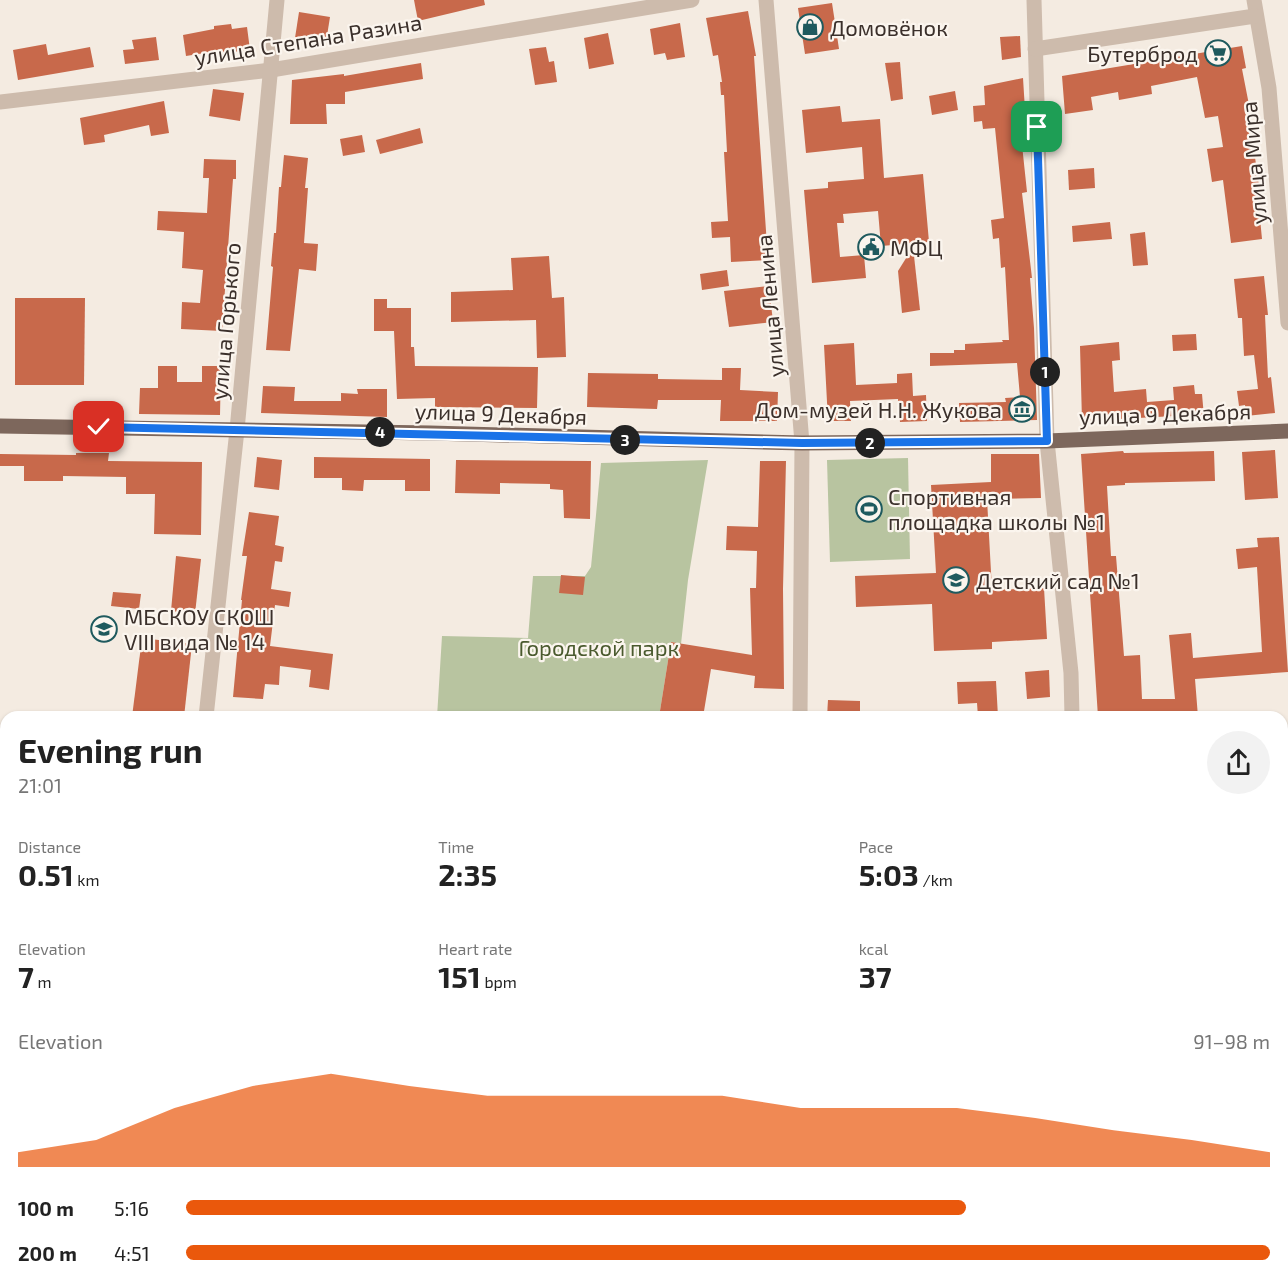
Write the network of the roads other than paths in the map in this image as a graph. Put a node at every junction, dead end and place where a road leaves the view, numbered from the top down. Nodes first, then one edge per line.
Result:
1 (278, 0) edge
2 (692, 0) edge
3 (766, 0) edge
4 (1035, 0) edge
5 (1254, 0) edge
6 (1256, 16) junction
7 (1035, 49) junction
8 (271, 69) junction
9 (0, 102) edge
10 (1288, 323) edge
11 (0, 426) edge
12 (237, 430) junction
13 (1288, 431) edge
14 (1047, 441) junction
15 (802, 443) junction
16 (207, 711) edge
17 (800, 711) edge
18 (1072, 711) edge

1 - 8 street, улица Горького
2 - 8 street, улица Степана Разина
3 - 15 street, улица Ленина
4 - 7 street
5 - 6 street, улица Мира
6 - 7 street
6 - 10 street, улица Мира
7 - 14 street
8 - 9 street, улица Степана Разина
8 - 12 street, улица Горького
11 - 12 main road, улица 9 Декабря
12 - 15 main road, улица 9 Декабря
12 - 16 street, улица Горького
13 - 14 main road, улица 9 Декабря
14 - 15 main road, улица 9 Декабря
14 - 18 street
15 - 17 street, улица Ленина

